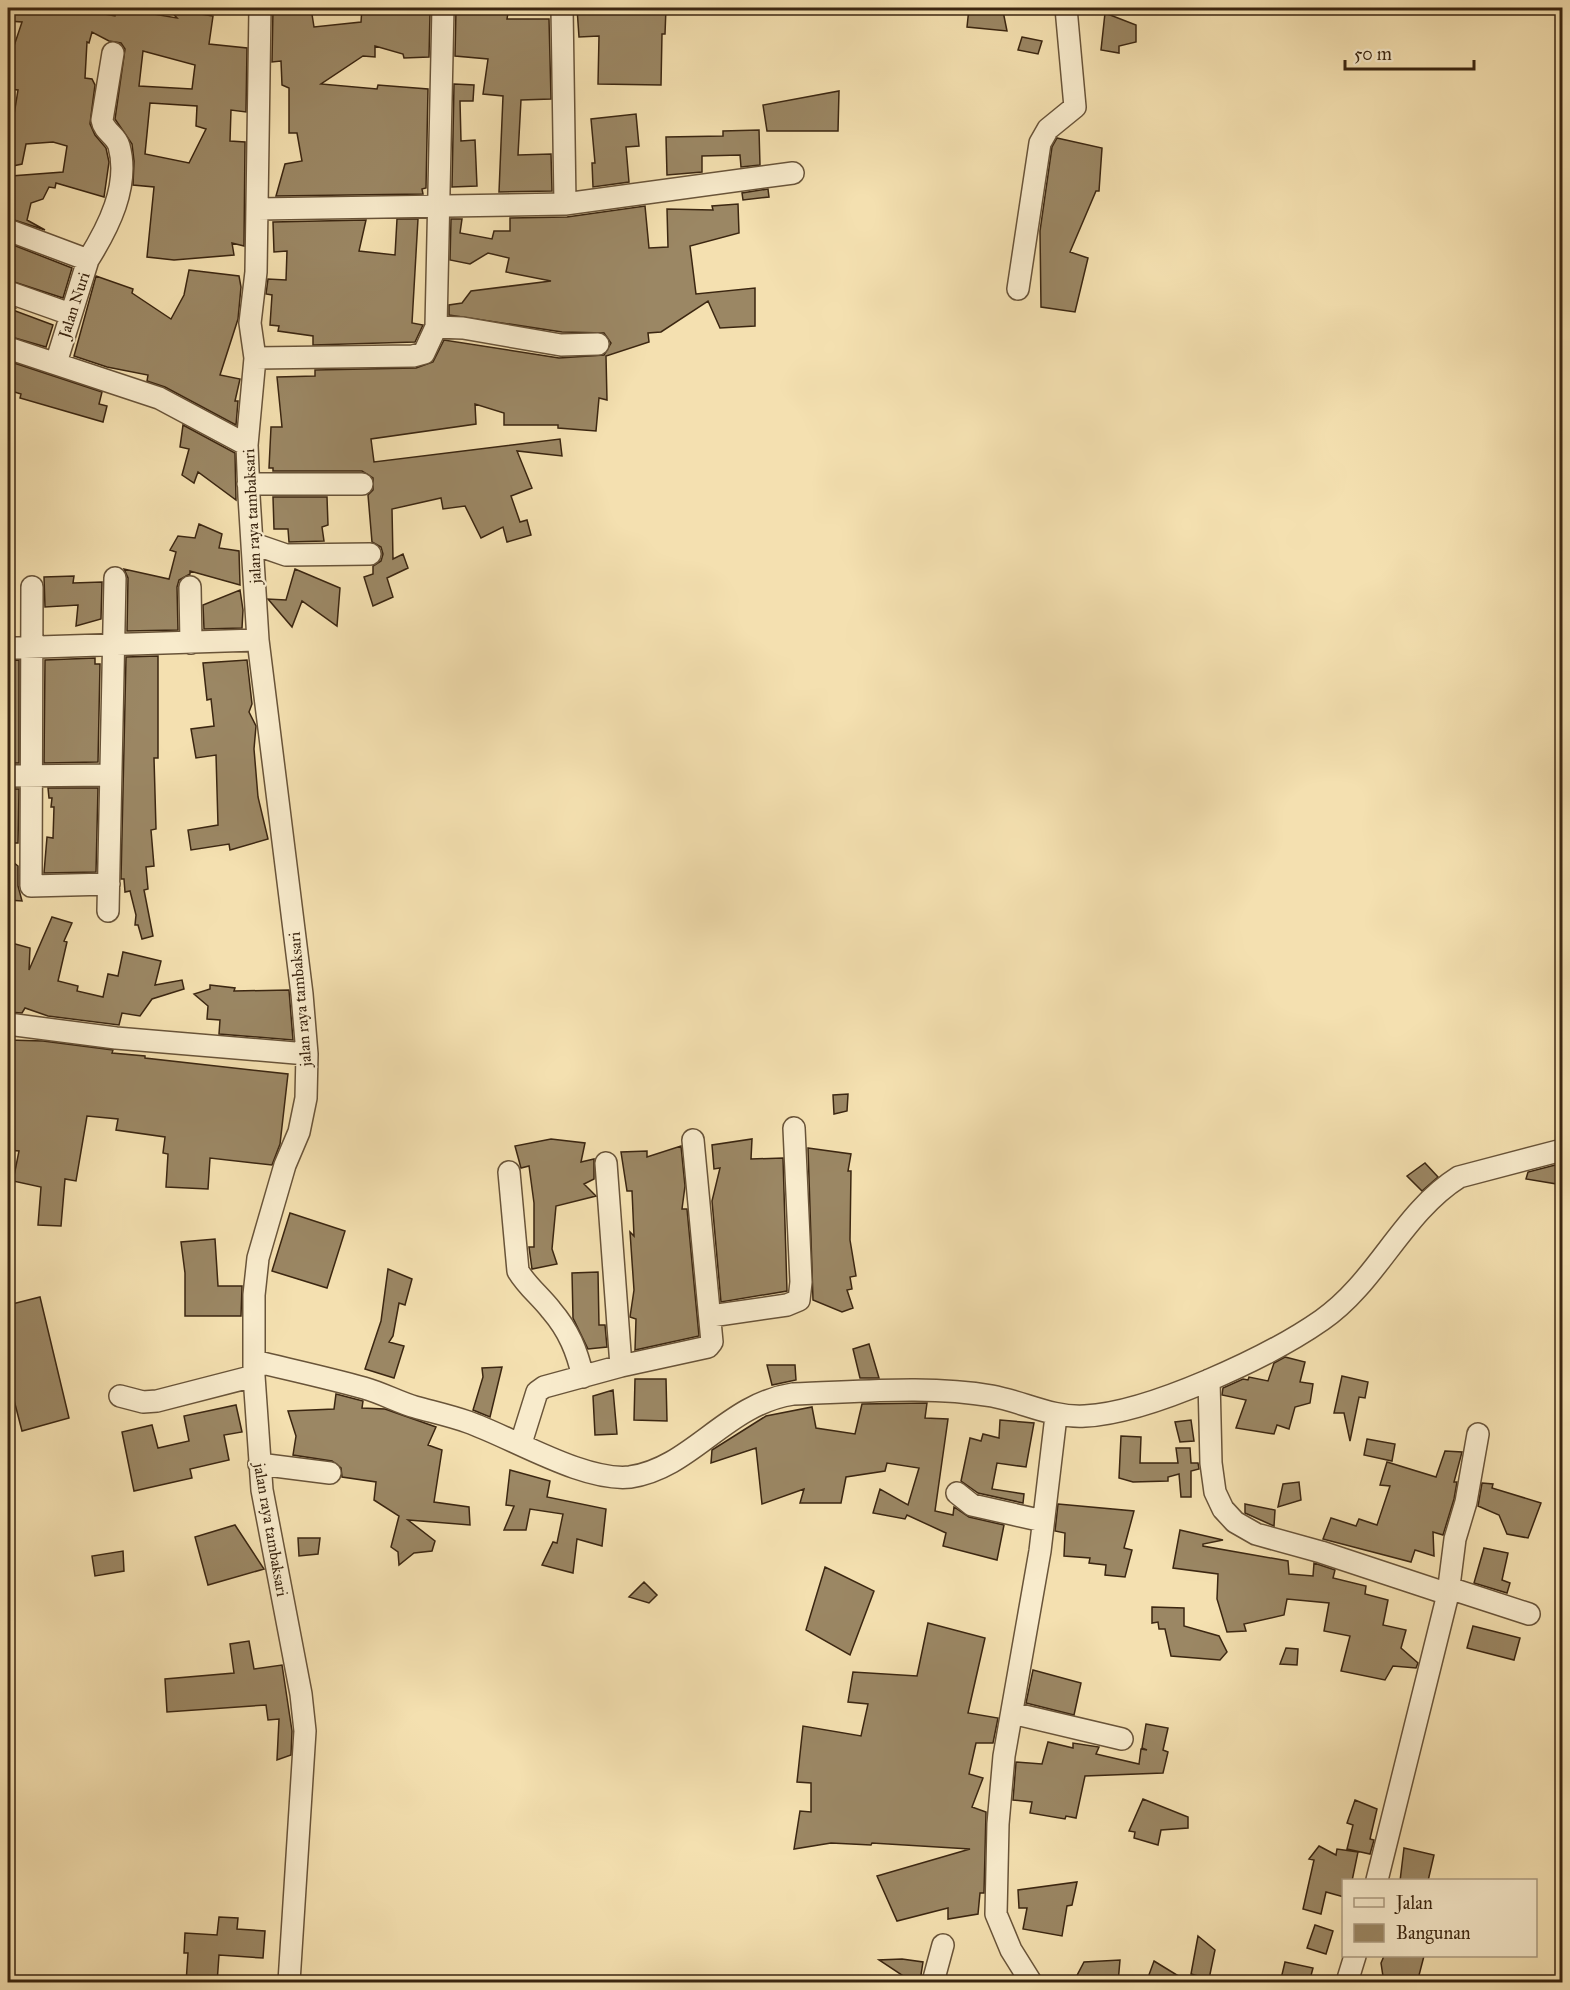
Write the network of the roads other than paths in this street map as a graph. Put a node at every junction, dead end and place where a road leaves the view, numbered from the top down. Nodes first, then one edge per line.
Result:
1 (260, 8) edge
2 (443, 8) edge
3 (562, 8) edge
4 (1066, 8) edge
5 (113, 53) dead end
6 (793, 173) dead end
7 (566, 204) junction
8 (441, 207) junction
9 (258, 209) junction
10 (8, 230) edge
11 (88, 260) junction
12 (1018, 289) dead end
13 (8, 292) edge
14 (70, 314) junction
15 (436, 327) junction
16 (598, 344) dead end
17 (8, 348) edge
18 (255, 358) junction
19 (56, 363) junction
20 (247, 445) junction
21 (248, 484) junction
22 (362, 484) dead end
23 (254, 544) junction
24 (370, 554) dead end
25 (115, 578) dead end
26 (32, 587) dead end
27 (189, 587) dead end
28 (258, 640) junction
29 (190, 642) junction
30 (113, 645) junction
31 (8, 648) edge
32 (32, 649) junction
33 (31, 775) junction
34 (110, 775) junction
35 (8, 776) edge
36 (109, 884) junction
37 (108, 911) dead end
38 (8, 1024) edge
39 (307, 1054) junction
40 (794, 1128) dead end
41 (693, 1140) dead end
42 (1563, 1150) edge
43 (606, 1163) dead end
44 (509, 1172) dead end
45 (711, 1316) junction
46 (621, 1366) junction
47 (254, 1368) junction
48 (583, 1377) junction
49 (1209, 1380) junction
50 (120, 1396) dead end
51 (1056, 1416) junction
52 (1478, 1434) dead end
53 (521, 1443) junction
54 (259, 1464) junction
55 (330, 1473) dead end
56 (957, 1493) dead end
57 (1043, 1521) junction
58 (1449, 1591) junction
59 (1529, 1614) dead end
60 (1012, 1713) junction
61 (1122, 1739) dead end
62 (1377, 1879) edge
63 (944, 1945) dead end
64 (1355, 1957) edge
65 (290, 1983) edge
66 (933, 1983) edge
67 (1031, 1983) edge
68 (1347, 1983) edge

1 - 9 street, jalan raya tambaksari
2 - 8 street
3 - 7 street
4 - 12 street
5 - 11 street
6 - 7 street
7 - 8 street
8 - 9 street
8 - 15 street
9 - 18 street, jalan raya tambaksari
10 - 11 street, Jalan Nuri
11 - 14 street, Jalan Nuri
13 - 14 street
14 - 19 street, Jalan Nuri
15 - 16 street
15 - 18 street
17 - 19 street
18 - 20 street, jalan raya tambaksari
19 - 20 street
20 - 21 street, jalan raya tambaksari
21 - 22 street
21 - 23 street, jalan raya tambaksari
23 - 24 street
23 - 28 street, jalan raya tambaksari
25 - 30 street
26 - 32 street
27 - 29 street
28 - 29 street
28 - 39 street, jalan raya tambaksari
29 - 30 street
30 - 32 street
30 - 34 street
31 - 32 street
32 - 33 street
33 - 34 street
33 - 35 street
33 - 36 street
34 - 36 street
36 - 37 street
38 - 39 street
39 - 47 street, jalan raya tambaksari
40 - 45 street
41 - 45 street
42 - 49 street
43 - 46 street
44 - 48 street
45 - 46 street
46 - 48 street
47 - 50 street
47 - 53 street
47 - 54 street, jalan raya tambaksari
48 - 53 street
49 - 51 street
49 - 58 street
51 - 53 street
51 - 57 street
52 - 58 street
54 - 55 street
54 - 65 street, jalan raya tambaksari
56 - 57 street
57 - 60 street
58 - 59 street
58 - 62 street
60 - 61 street
60 - 67 street
63 - 66 street
64 - 68 street

